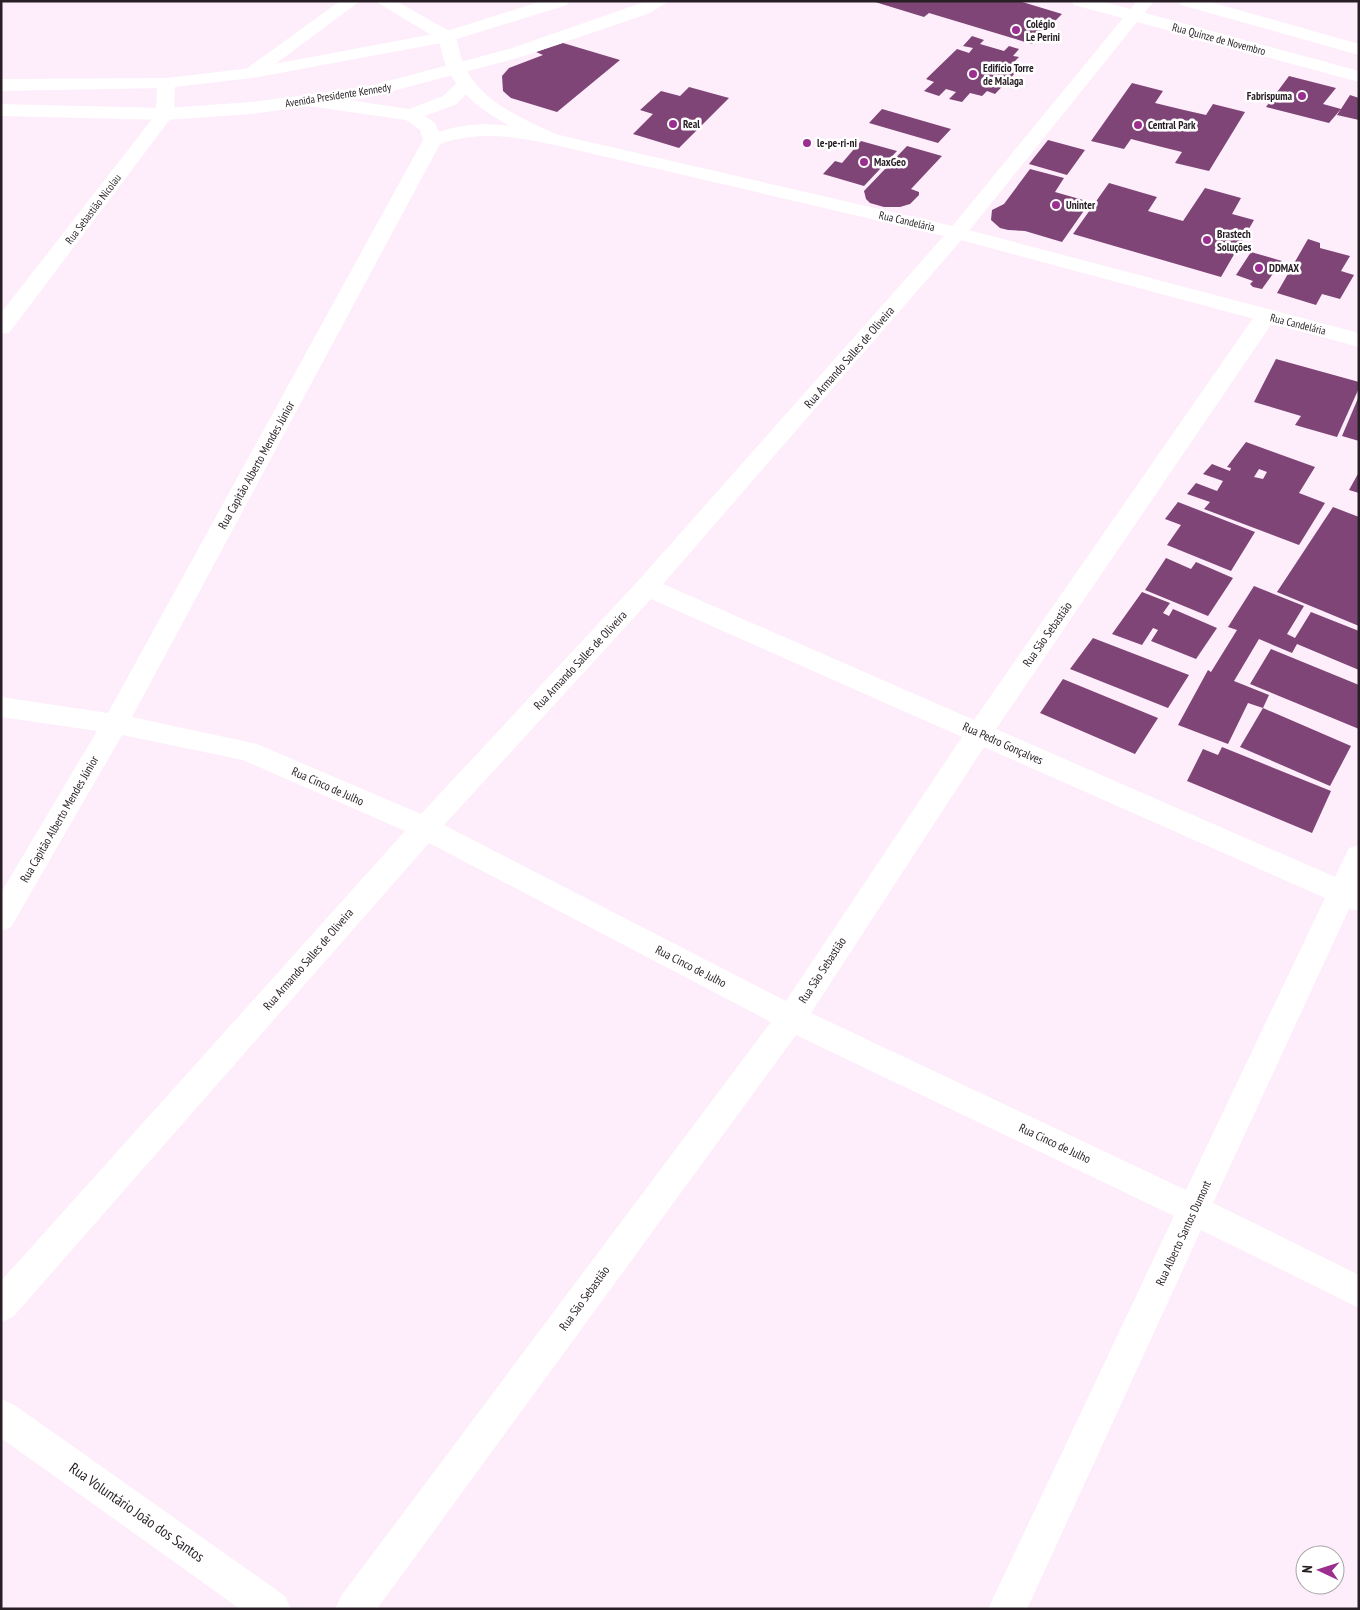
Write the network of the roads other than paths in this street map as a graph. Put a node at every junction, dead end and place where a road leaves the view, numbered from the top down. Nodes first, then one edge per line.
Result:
1 (352, 1) edge
2 (383, 1) edge
3 (561, 1) edge
4 (661, 1) edge
5 (1080, 1) edge
6 (1187, 1) edge
7 (1139, 9) edge
8 (447, 37) junction
9 (1359, 50) edge
10 (252, 72) junction
11 (461, 77) junction
12 (1359, 77) edge
13 (166, 83) junction
14 (1, 85) edge
15 (308, 100) junction
16 (1, 110) edge
17 (165, 114) junction
18 (411, 115) junction
19 (549, 138) junction
20 (433, 140) junction
21 (957, 233) junction
22 (1266, 316) junction
23 (1, 328) edge
24 (1359, 340) edge
25 (647, 587) junction
26 (1, 707) edge
27 (115, 724) junction
28 (979, 733) junction
29 (424, 828) junction
30 (1359, 856) edge
31 (1350, 897) edge
32 (1, 919) edge
33 (791, 1018) junction
34 (1194, 1210) junction
35 (1359, 1292) edge
36 (1, 1306) edge
37 (1, 1416) edge
38 (272, 1609) edge
39 (354, 1609) edge
40 (1007, 1609) edge

1 - 10 street
2 - 8 street
3 - 8 street
4 - 11 street, Avenida Presidente Kennedy
5 - 7 street, Rua Quinze de Novembro
6 - 9 street
7 - 12 street, Rua Quinze de Novembro
7 - 21 street, Rua Armando Salles de Oliveira
8 - 10 street
8 - 11 street
10 - 13 street
11 - 15 street, Avenida Presidente Kennedy
11 - 18 street
11 - 19 street, Rua Candelária
13 - 14 street
13 - 17 street
15 - 17 street, Avenida Presidente Kennedy
15 - 18 street
16 - 17 street, Avenida Presidente Kennedy
17 - 23 street, Rua Sebastião Nicolau
18 - 20 street
19 - 20 street
19 - 21 street, Rua Candelária
20 - 27 street, Rua Capitão Alberto Mendes Júnior
21 - 22 street, Rua Candelária
21 - 25 street, Rua Armando Salles de Oliveira
22 - 24 street, Rua Candelária
22 - 28 street, Rua São Sebastião
25 - 28 street, Rua Pedro Gonçalves
25 - 29 street, Rua Armando Salles de Oliveira
26 - 27 street, Rua Cinco de Julho
27 - 29 street, Rua Cinco de Julho
27 - 32 street, Rua Capitão Alberto Mendes Júnior
28 - 31 street, Rua Pedro Gonçalves
28 - 33 street, Rua São Sebastião
29 - 33 street, Rua Cinco de Julho
29 - 36 street, Rua Armando Salles de Oliveira
30 - 31 street, Rua Alberto Santos Dumont
31 - 34 street, Rua Alberto Santos Dumont
33 - 34 street, Rua Cinco de Julho
33 - 39 street, Rua São Sebastião
34 - 35 street, Rua Cinco de Julho
34 - 40 street, Rua Alberto Santos Dumont
37 - 38 street, Rua Voluntário João dos Santos

